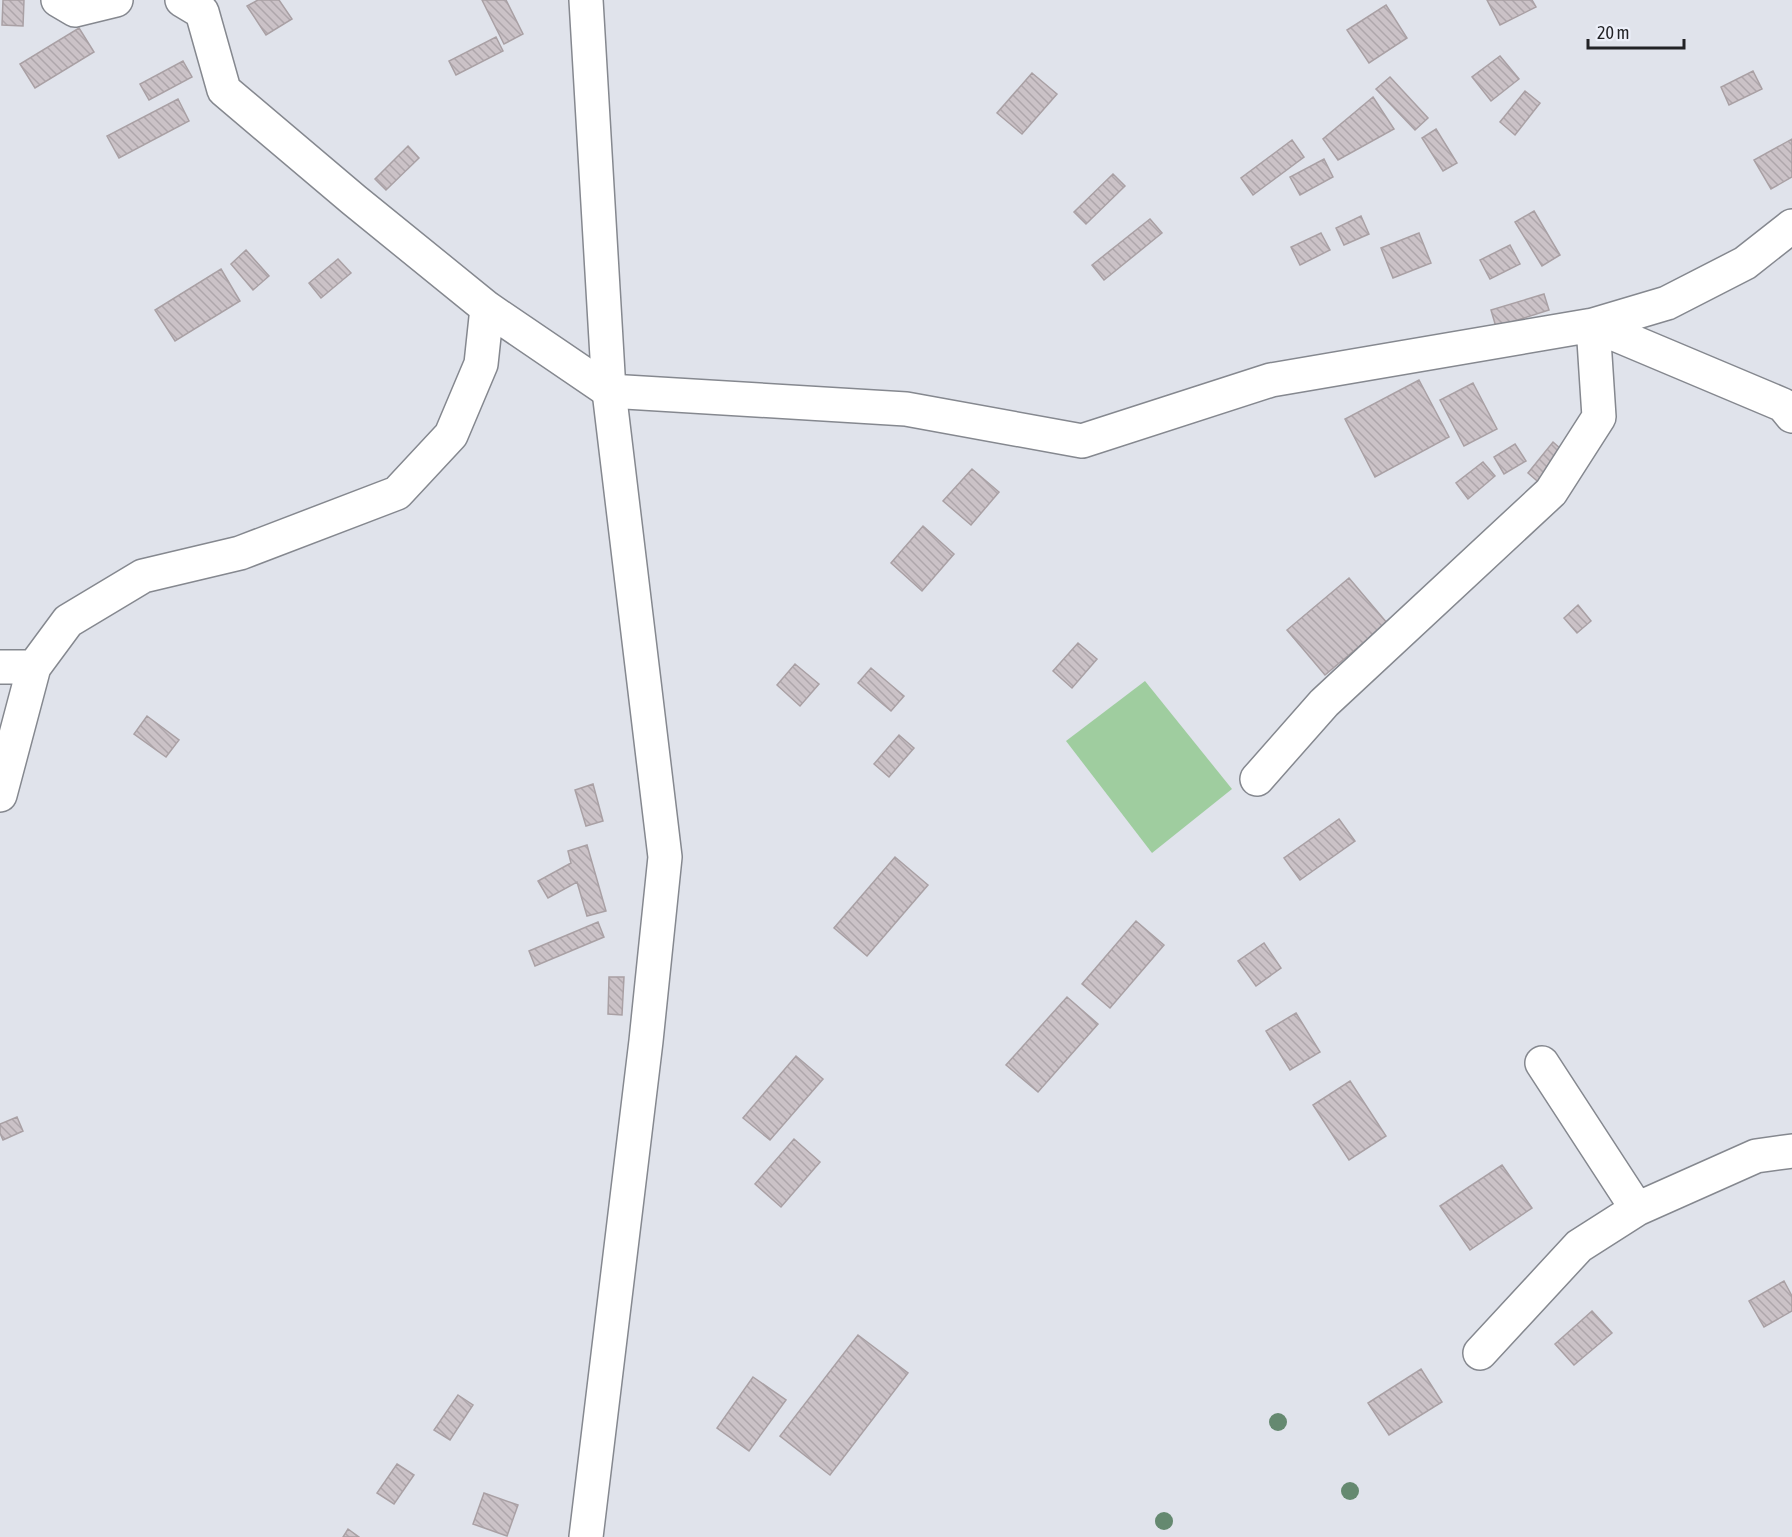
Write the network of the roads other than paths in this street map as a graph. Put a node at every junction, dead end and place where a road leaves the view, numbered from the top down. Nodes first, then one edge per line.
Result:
1 (58, 0) edge
2 (116, 0) edge
3 (182, 0) edge
4 (586, 0) edge
5 (1792, 226) edge
6 (486, 308) junction
7 (1593, 325) junction
8 (609, 391) junction
9 (1792, 416) edge
10 (0, 667) edge
11 (34, 667) junction
12 (1257, 779) dead end
13 (0, 795) edge
14 (1542, 1064) dead end
15 (1792, 1151) edge
16 (1637, 1209) junction
17 (1480, 1353) dead end
18 (586, 1537) edge

1 - 2 street
3 - 6 street
4 - 8 street
5 - 7 street
6 - 8 street
6 - 11 street
7 - 8 street
7 - 9 street
7 - 12 street
8 - 18 street
10 - 11 street
11 - 13 street
14 - 16 street
15 - 16 street
16 - 17 street

